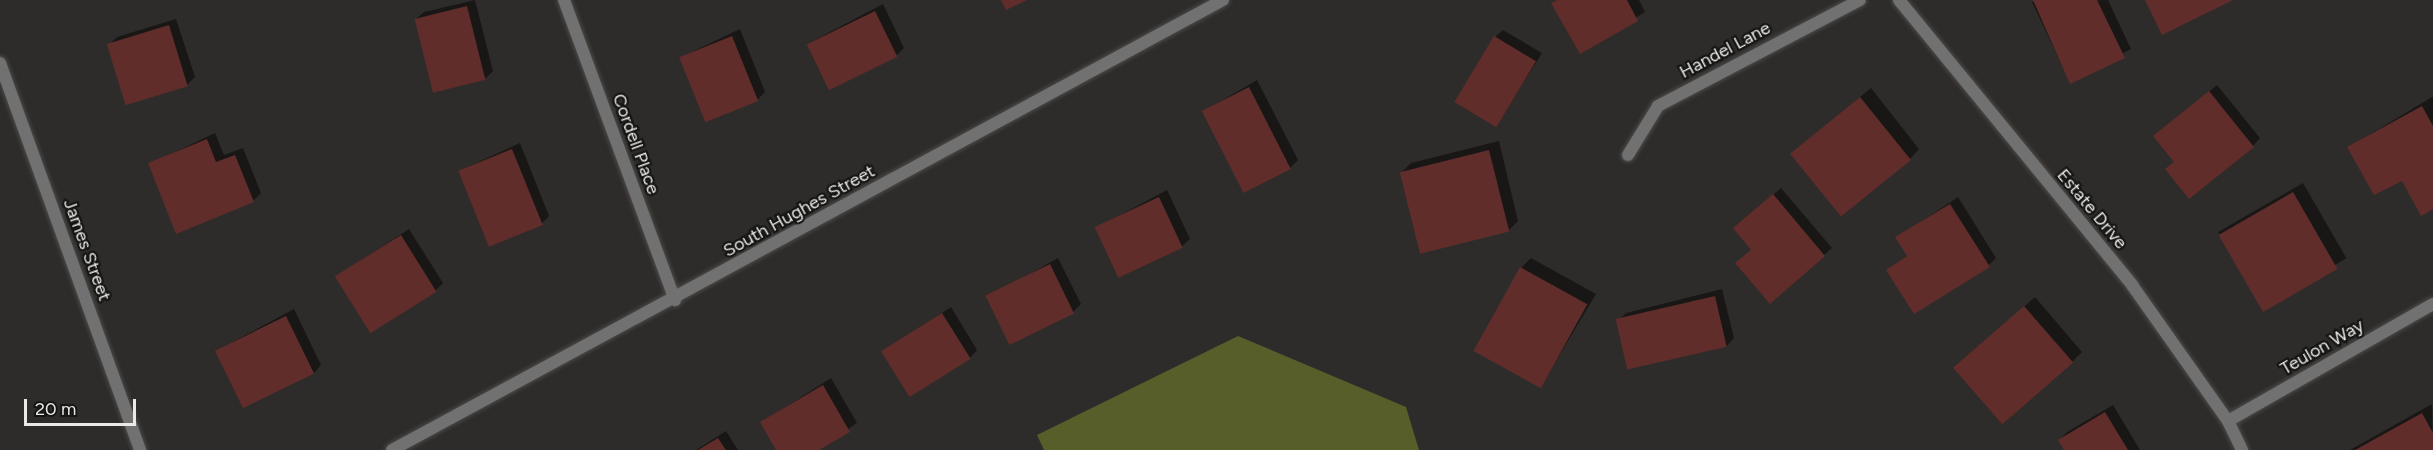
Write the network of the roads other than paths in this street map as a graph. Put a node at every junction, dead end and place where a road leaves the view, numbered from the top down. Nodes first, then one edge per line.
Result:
1 (564, 0) edge
2 (1223, 0) edge
3 (1860, 0) edge
4 (1899, 0) edge
5 (1207, 4) edge
6 (0, 63) edge
7 (1628, 155) dead end
8 (675, 300) junction
9 (2433, 304) edge
10 (2228, 421) junction
11 (140, 450) edge
12 (392, 450) edge
13 (2242, 450) edge

1 - 8 street, Cordell Place
2 - 5 street, South Hughes Street
3 - 7 street, Handel Lane
4 - 10 street, Estate Drive
5 - 8 street, South Hughes Street
6 - 11 street, James Street
8 - 12 street, South Hughes Street
9 - 10 street, Teulon Way
10 - 13 street, Estate Drive

